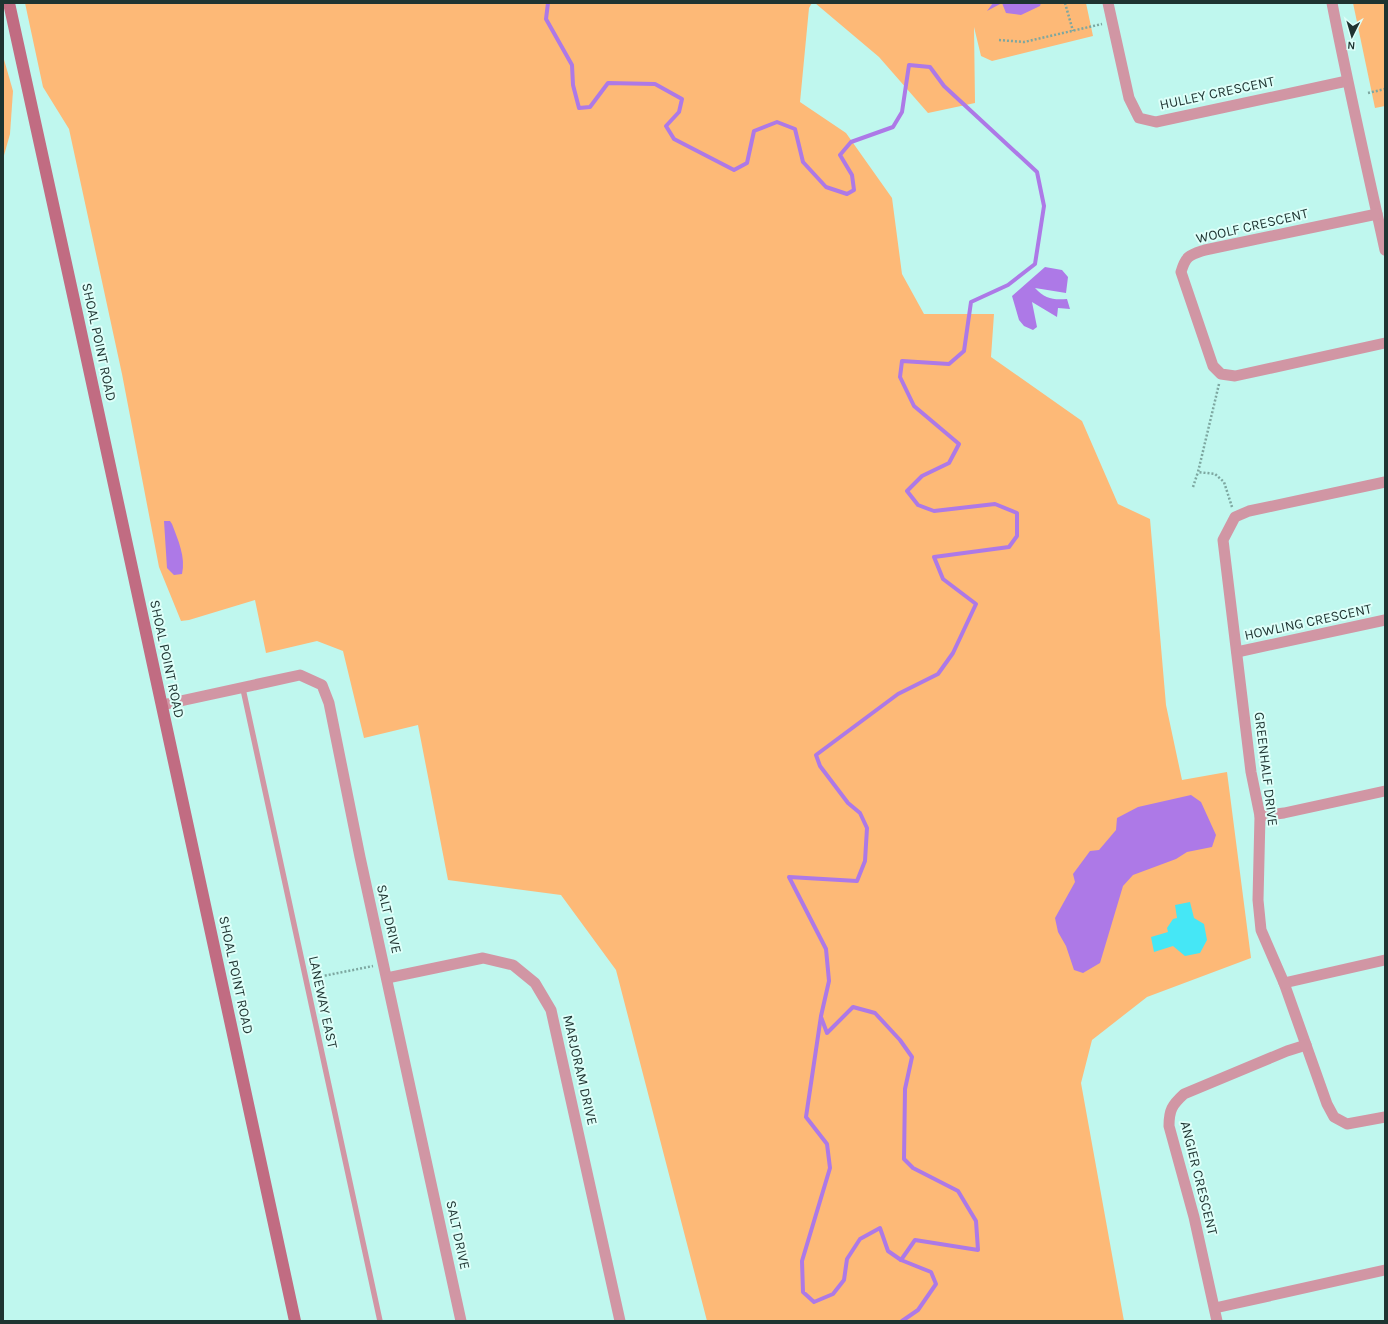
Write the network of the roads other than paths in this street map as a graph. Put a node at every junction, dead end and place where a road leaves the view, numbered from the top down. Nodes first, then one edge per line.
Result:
1 (9, 3) edge
2 (1108, 3) edge
3 (1332, 3) edge
4 (1347, 81) junction
5 (1377, 214) junction
6 (1385, 250) edge
7 (1385, 343) edge
8 (1385, 482) edge
9 (1385, 620) edge
10 (1237, 652) junction
11 (243, 689) junction
12 (162, 705) junction
13 (1385, 791) edge
14 (1260, 816) junction
15 (1385, 960) edge
16 (387, 978) junction
17 (1284, 983) junction
18 (1306, 1045) junction
19 (1385, 1117) edge
20 (1385, 1270) edge
21 (1214, 1308) junction
22 (295, 1321) edge
23 (380, 1321) edge
24 (461, 1321) edge
25 (620, 1321) edge
26 (1217, 1321) edge

1 - 12 street, SHOAL POINT ROAD
2 - 4 street, HULLEY CRESCENT
3 - 4 street
4 - 5 street
5 - 6 street
5 - 7 street, WOOLF CRESCENT
8 - 10 street, GREENHALF DRIVE
9 - 10 street, HOWLING CRESCENT
10 - 14 street, GREENHALF DRIVE
11 - 12 street, SALT DRIVE
11 - 16 street, SALT DRIVE
11 - 23 lane, LANEWAY EAST
12 - 22 street, SHOAL POINT ROAD
13 - 14 street
14 - 17 street, GREENHALF DRIVE
15 - 17 street
16 - 24 street, SALT DRIVE
16 - 25 street, MARJORAM DRIVE
17 - 18 street, GREENHALF DRIVE
18 - 19 street, GREENHALF DRIVE
18 - 21 street, ANGIER CRESCENT
20 - 21 street
21 - 26 street, ANGIER CRESCENT

